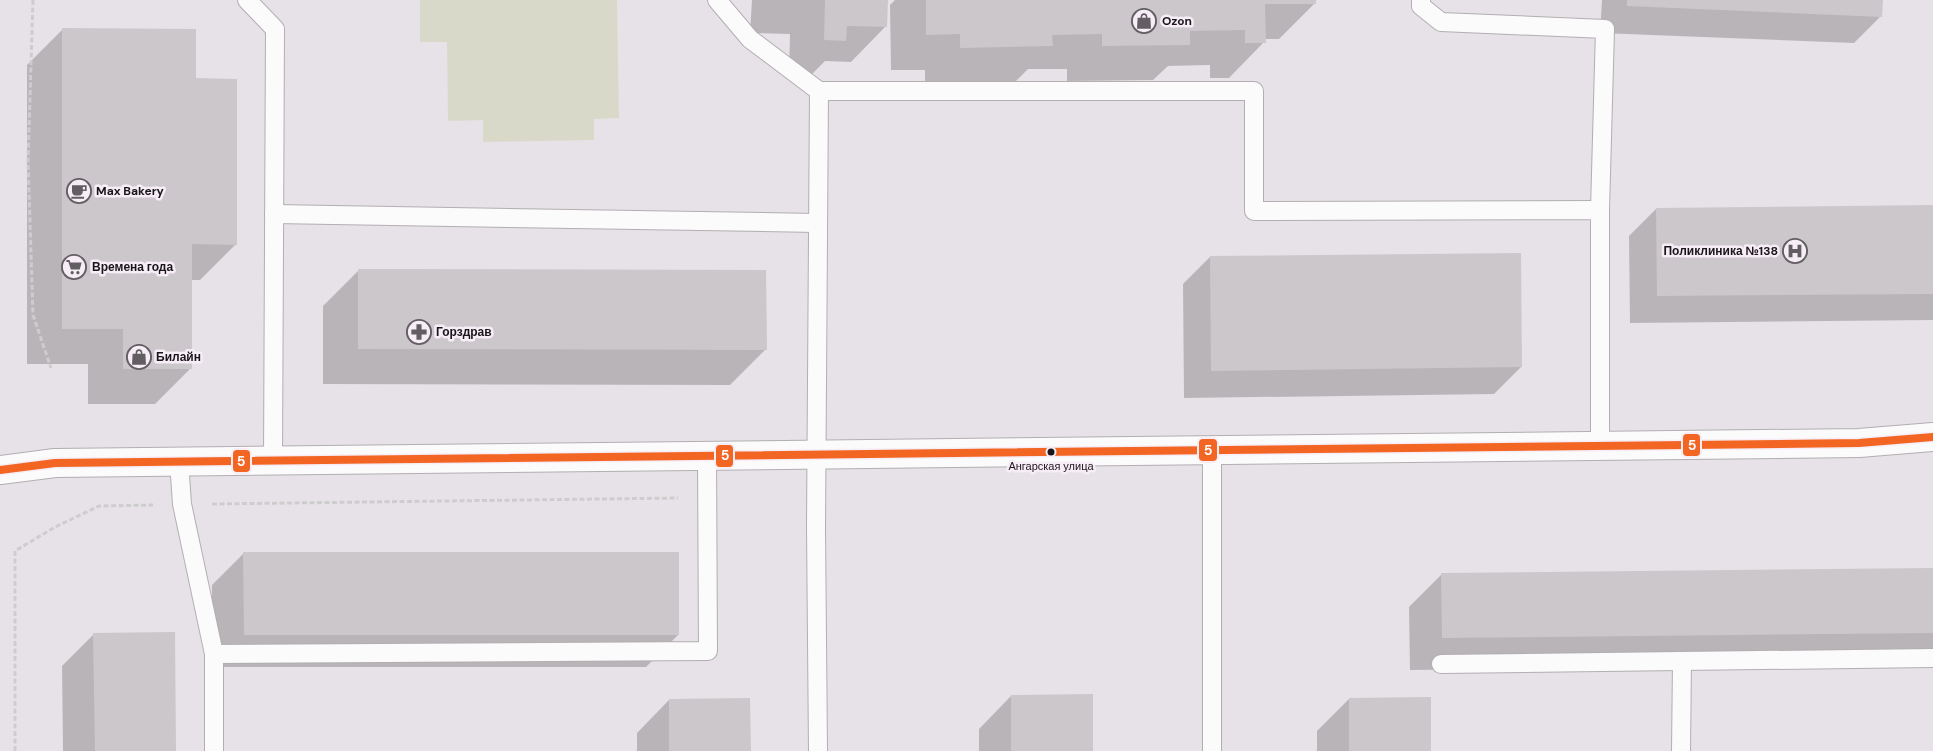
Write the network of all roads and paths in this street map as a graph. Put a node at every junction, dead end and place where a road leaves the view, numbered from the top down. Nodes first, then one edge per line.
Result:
1 (33, 0) edge
2 (247, 0) edge
3 (717, 0) edge
4 (1421, 0) edge
5 (819, 90) junction
6 (1600, 210) junction
7 (274, 214) junction
8 (817, 223) junction
9 (51, 368) dead end
10 (1933, 437) edge
11 (1600, 444) junction
12 (1212, 449) junction
13 (816, 453) junction
14 (707, 455) junction
15 (273, 460) junction
16 (179, 461) junction
17 (0, 470) edge
18 (707, 498) junction
19 (182, 504) junction
20 (214, 654) junction
21 (1933, 658) edge
22 (1682, 661) junction
23 (1441, 664) dead end
24 (15, 751) edge
25 (214, 751) edge
26 (818, 751) edge
27 (1212, 751) edge
28 (1681, 751) edge

1 - 9 path
2 - 7 lane
3 - 5 lane
4 - 6 lane
5 - 6 lane
5 - 8 lane
6 - 11 lane
7 - 8 lane
7 - 15 lane
8 - 13 lane
10 - 11 street
11 - 12 street
12 - 13 street
12 - 27 lane
13 - 14 street
13 - 26 lane
14 - 15 street
14 - 18 lane
15 - 16 street
16 - 17 street
16 - 19 lane
18 - 19 path
18 - 20 lane
19 - 20 lane
19 - 24 path
20 - 25 lane
21 - 22 lane
22 - 23 lane
22 - 28 lane

